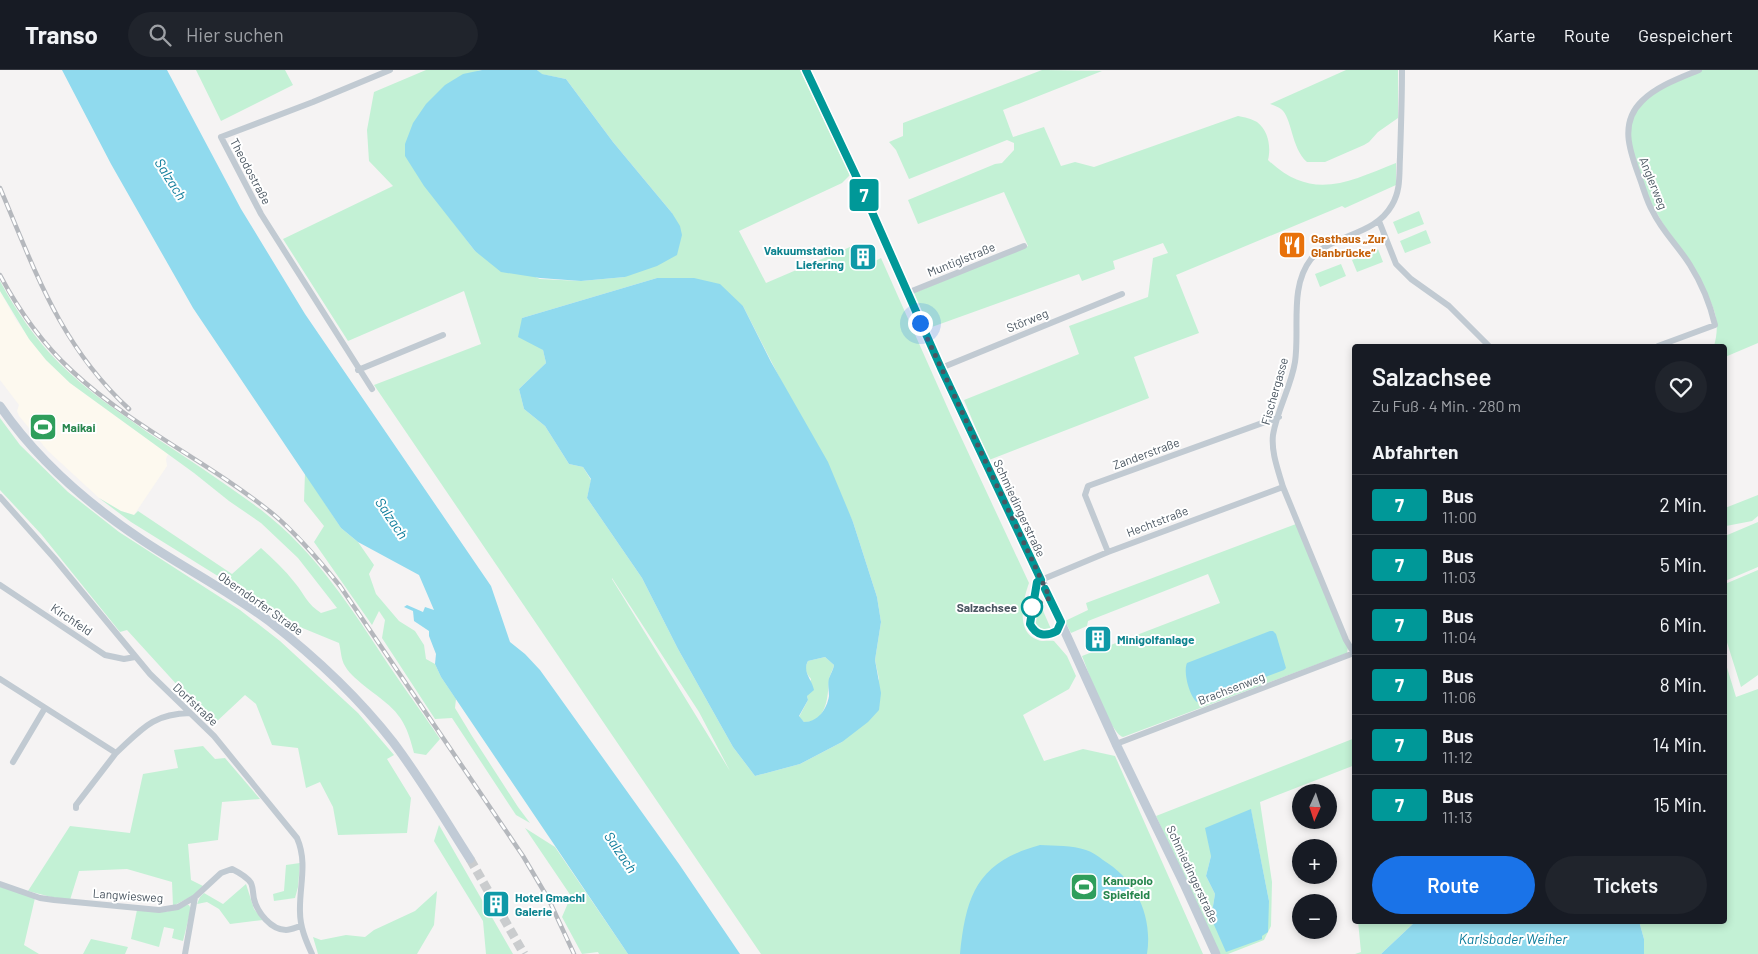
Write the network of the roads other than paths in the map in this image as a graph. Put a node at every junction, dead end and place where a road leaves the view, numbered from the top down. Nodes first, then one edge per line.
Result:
1 (390, 70) edge
2 (806, 70) edge
3 (1402, 70) edge
4 (1699, 70) edge
5 (1379, 221) junction
6 (1024, 246) dead end
7 (907, 293) junction
8 (1122, 294) dead end
9 (443, 335) dead end
10 (1487, 344) edge
11 (1663, 344) edge
12 (941, 368) junction
13 (358, 370) junction
14 (372, 389) dead end
15 (0, 406) edge
16 (1279, 417) junction
17 (1283, 486) junction
18 (0, 497) edge
19 (1108, 552) junction
20 (1041, 580) junction
21 (0, 584) edge
22 (1352, 650) edge
23 (1352, 655) edge
24 (134, 657) junction
25 (0, 678) edge
26 (45, 708) junction
27 (190, 713) junction
28 (1116, 744) junction
29 (116, 753) junction
30 (14, 762) dead end
31 (76, 808) dead end
32 (470, 859) tunnel mouth
33 (0, 884) edge
34 (195, 897) junction
35 (301, 926) junction
36 (185, 954) edge
37 (312, 954) edge
38 (1216, 954) edge

1 - 13 street, Theodostraße
2 - 7 street, Schmiedingerstraße
3 - 5 street, Fischergasse
4 - 11 street, Anglerweg
5 - 10 street
5 - 16 street, Fischergasse
6 - 7 street, Muntiglstraße
7 - 12 street, Schmiedingerstraße
8 - 12 street, Störweg
9 - 13 street
12 - 20 street, Schmiedingerstraße
13 - 14 street, Theodostraße
15 - 32 street, Oberndorfer Straße
16 - 17 street, Fischergasse
16 - 19 street, Zanderstraße
17 - 19 street, Hechtstraße
17 - 22 street, Fischergasse
18 - 24 street, Dorfstraße
19 - 20 street, Hechtstraße
20 - 28 street, Schmiedingerstraße
21 - 24 street, Kirchfeld
23 - 28 street, Brachsenweg
24 - 27 street, Dorfstraße
25 - 26 street
26 - 29 street
26 - 30 street
27 - 29 street
27 - 35 street, Dorfstraße
28 - 38 street, Schmiedingerstraße
29 - 31 street
33 - 34 street, Langwiesweg
34 - 35 street, Langwiesweg
34 - 36 street
35 - 37 street, Dorfstraße

